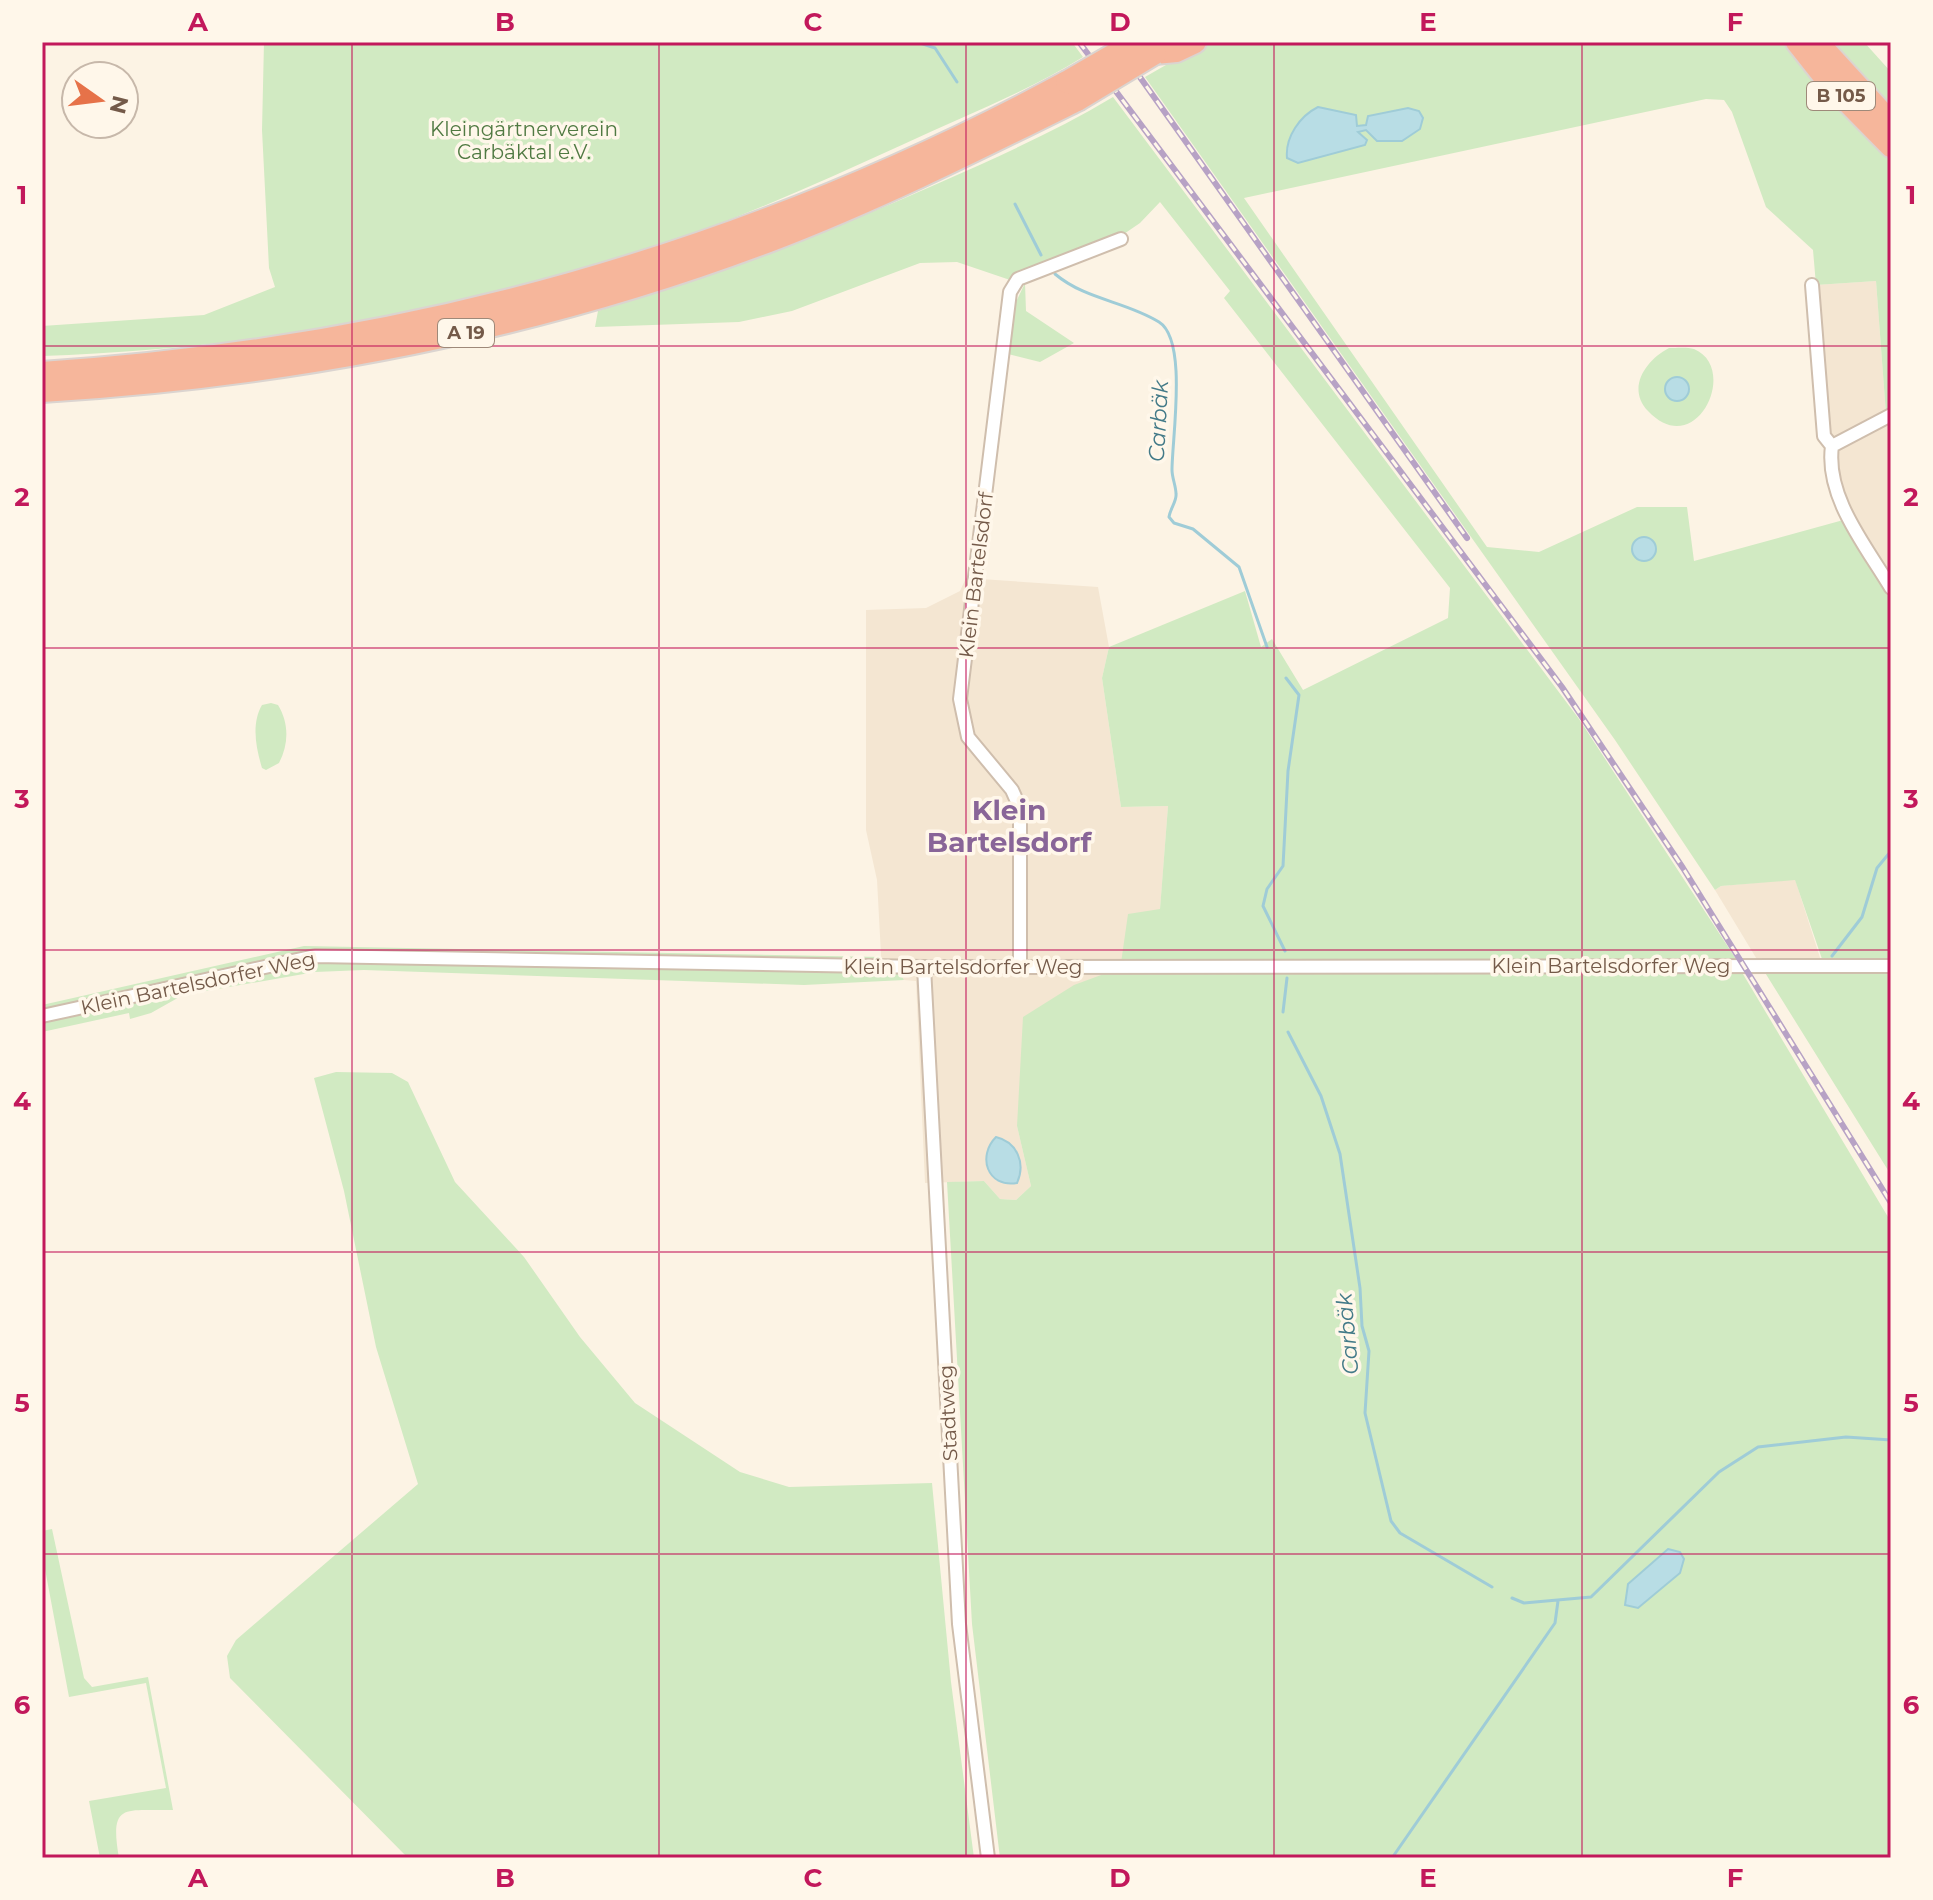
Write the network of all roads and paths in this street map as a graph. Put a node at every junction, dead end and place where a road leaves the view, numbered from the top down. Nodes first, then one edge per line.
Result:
1 (1195, 42) edge
2 (1797, 42) edge
3 (1817, 42) edge
4 (1154, 46) edge
5 (1072, 91) junction
6 (1891, 123) edge
7 (1891, 146) edge
8 (1121, 239) dead end
9 (1812, 285) dead end
10 (42, 373) edge
11 (42, 391) edge
12 (1891, 415) edge
13 (1832, 446) junction
14 (1891, 588) edge
15 (1891, 966) edge
16 (924, 967) junction
17 (1020, 968) junction
18 (42, 1016) edge
19 (988, 1858) edge

1 - 4 highway
2 - 7 highway, B 105
3 - 6 highway, B 105
4 - 5 highway, A 19, bridge
5 - 10 highway, A 19
5 - 11 highway, A 19
8 - 17 street, Klein Bartelsdorf
9 - 13 street
12 - 13 street
13 - 14 street
15 - 17 street, Klein Bartelsdorfer Weg
16 - 17 street, Klein Bartelsdorfer Weg
16 - 18 street, Klein Bartelsdorfer Weg
16 - 19 street, Stadtweg

